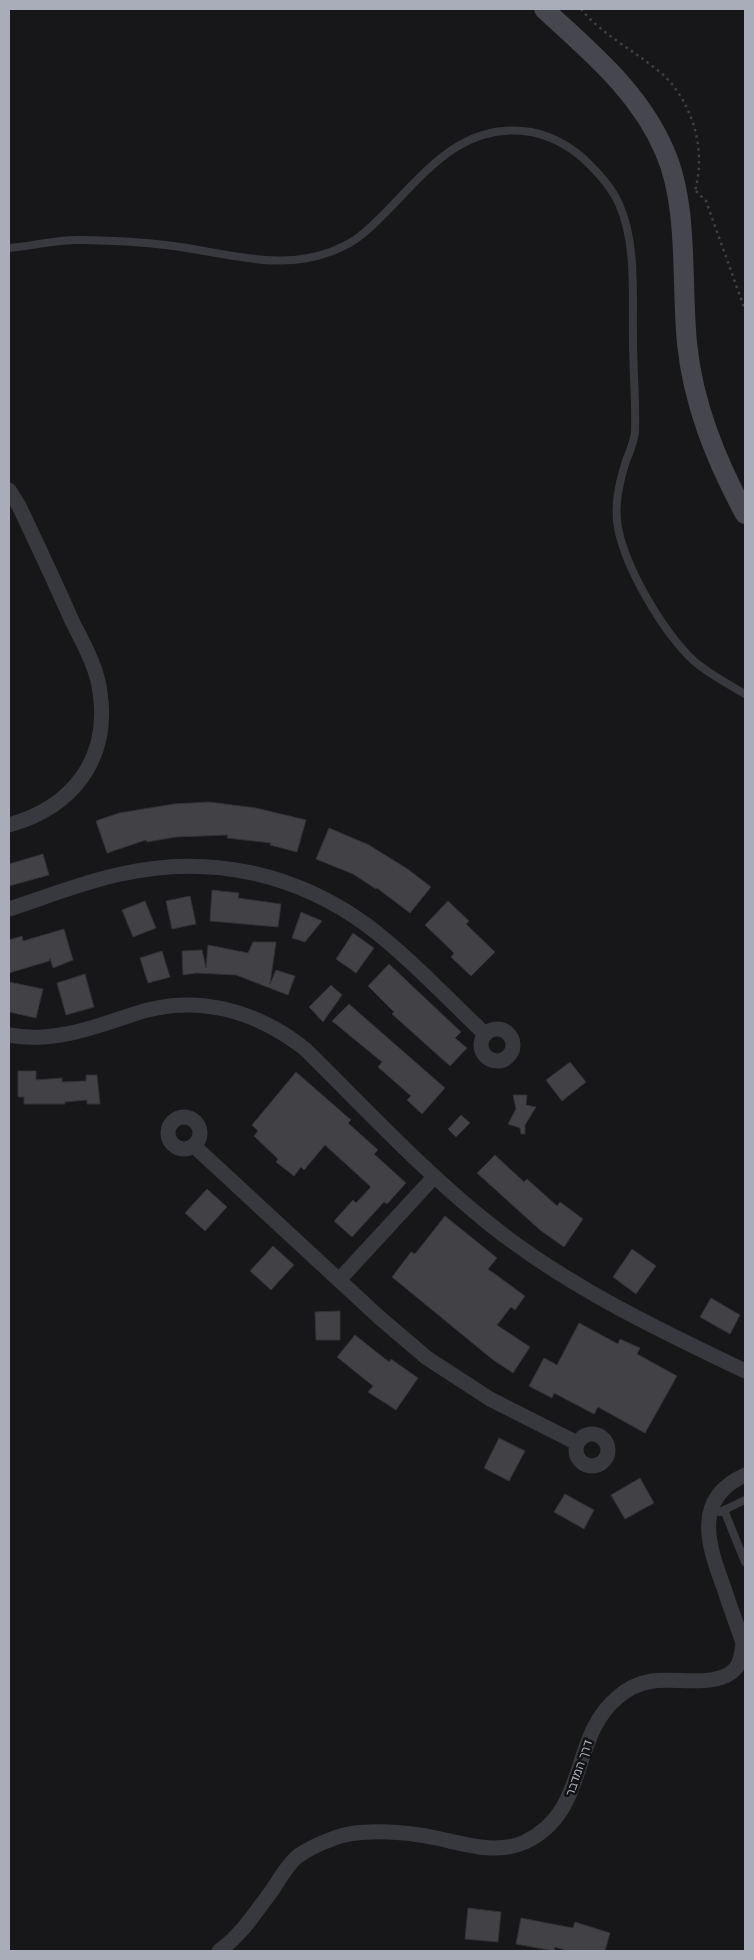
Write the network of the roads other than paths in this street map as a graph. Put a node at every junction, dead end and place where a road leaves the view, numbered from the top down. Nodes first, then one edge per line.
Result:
1 (544, 9) edge
2 (9, 248) edge
3 (9, 490) edge
4 (745, 514) edge
5 (745, 694) edge
6 (9, 825) edge
7 (9, 909) edge
8 (485, 1034) dead end
9 (9, 1036) edge
10 (194, 1146) dead end
11 (434, 1177) junction
12 (339, 1280) junction
13 (745, 1370) edge
14 (577, 1443) dead end
15 (745, 1475) edge
16 (745, 1500) edge
17 (717, 1512) junction
18 (745, 1562) edge
19 (219, 1951) edge

1 - 4 street
2 - 5 lane
3 - 6 street
7 - 8 street
9 - 11 street
10 - 12 street
11 - 12 street
11 - 13 street
12 - 14 street
15 - 17 street, דרך המדבר
16 - 17 lane
17 - 18 lane
17 - 19 street, דרך המדבר

